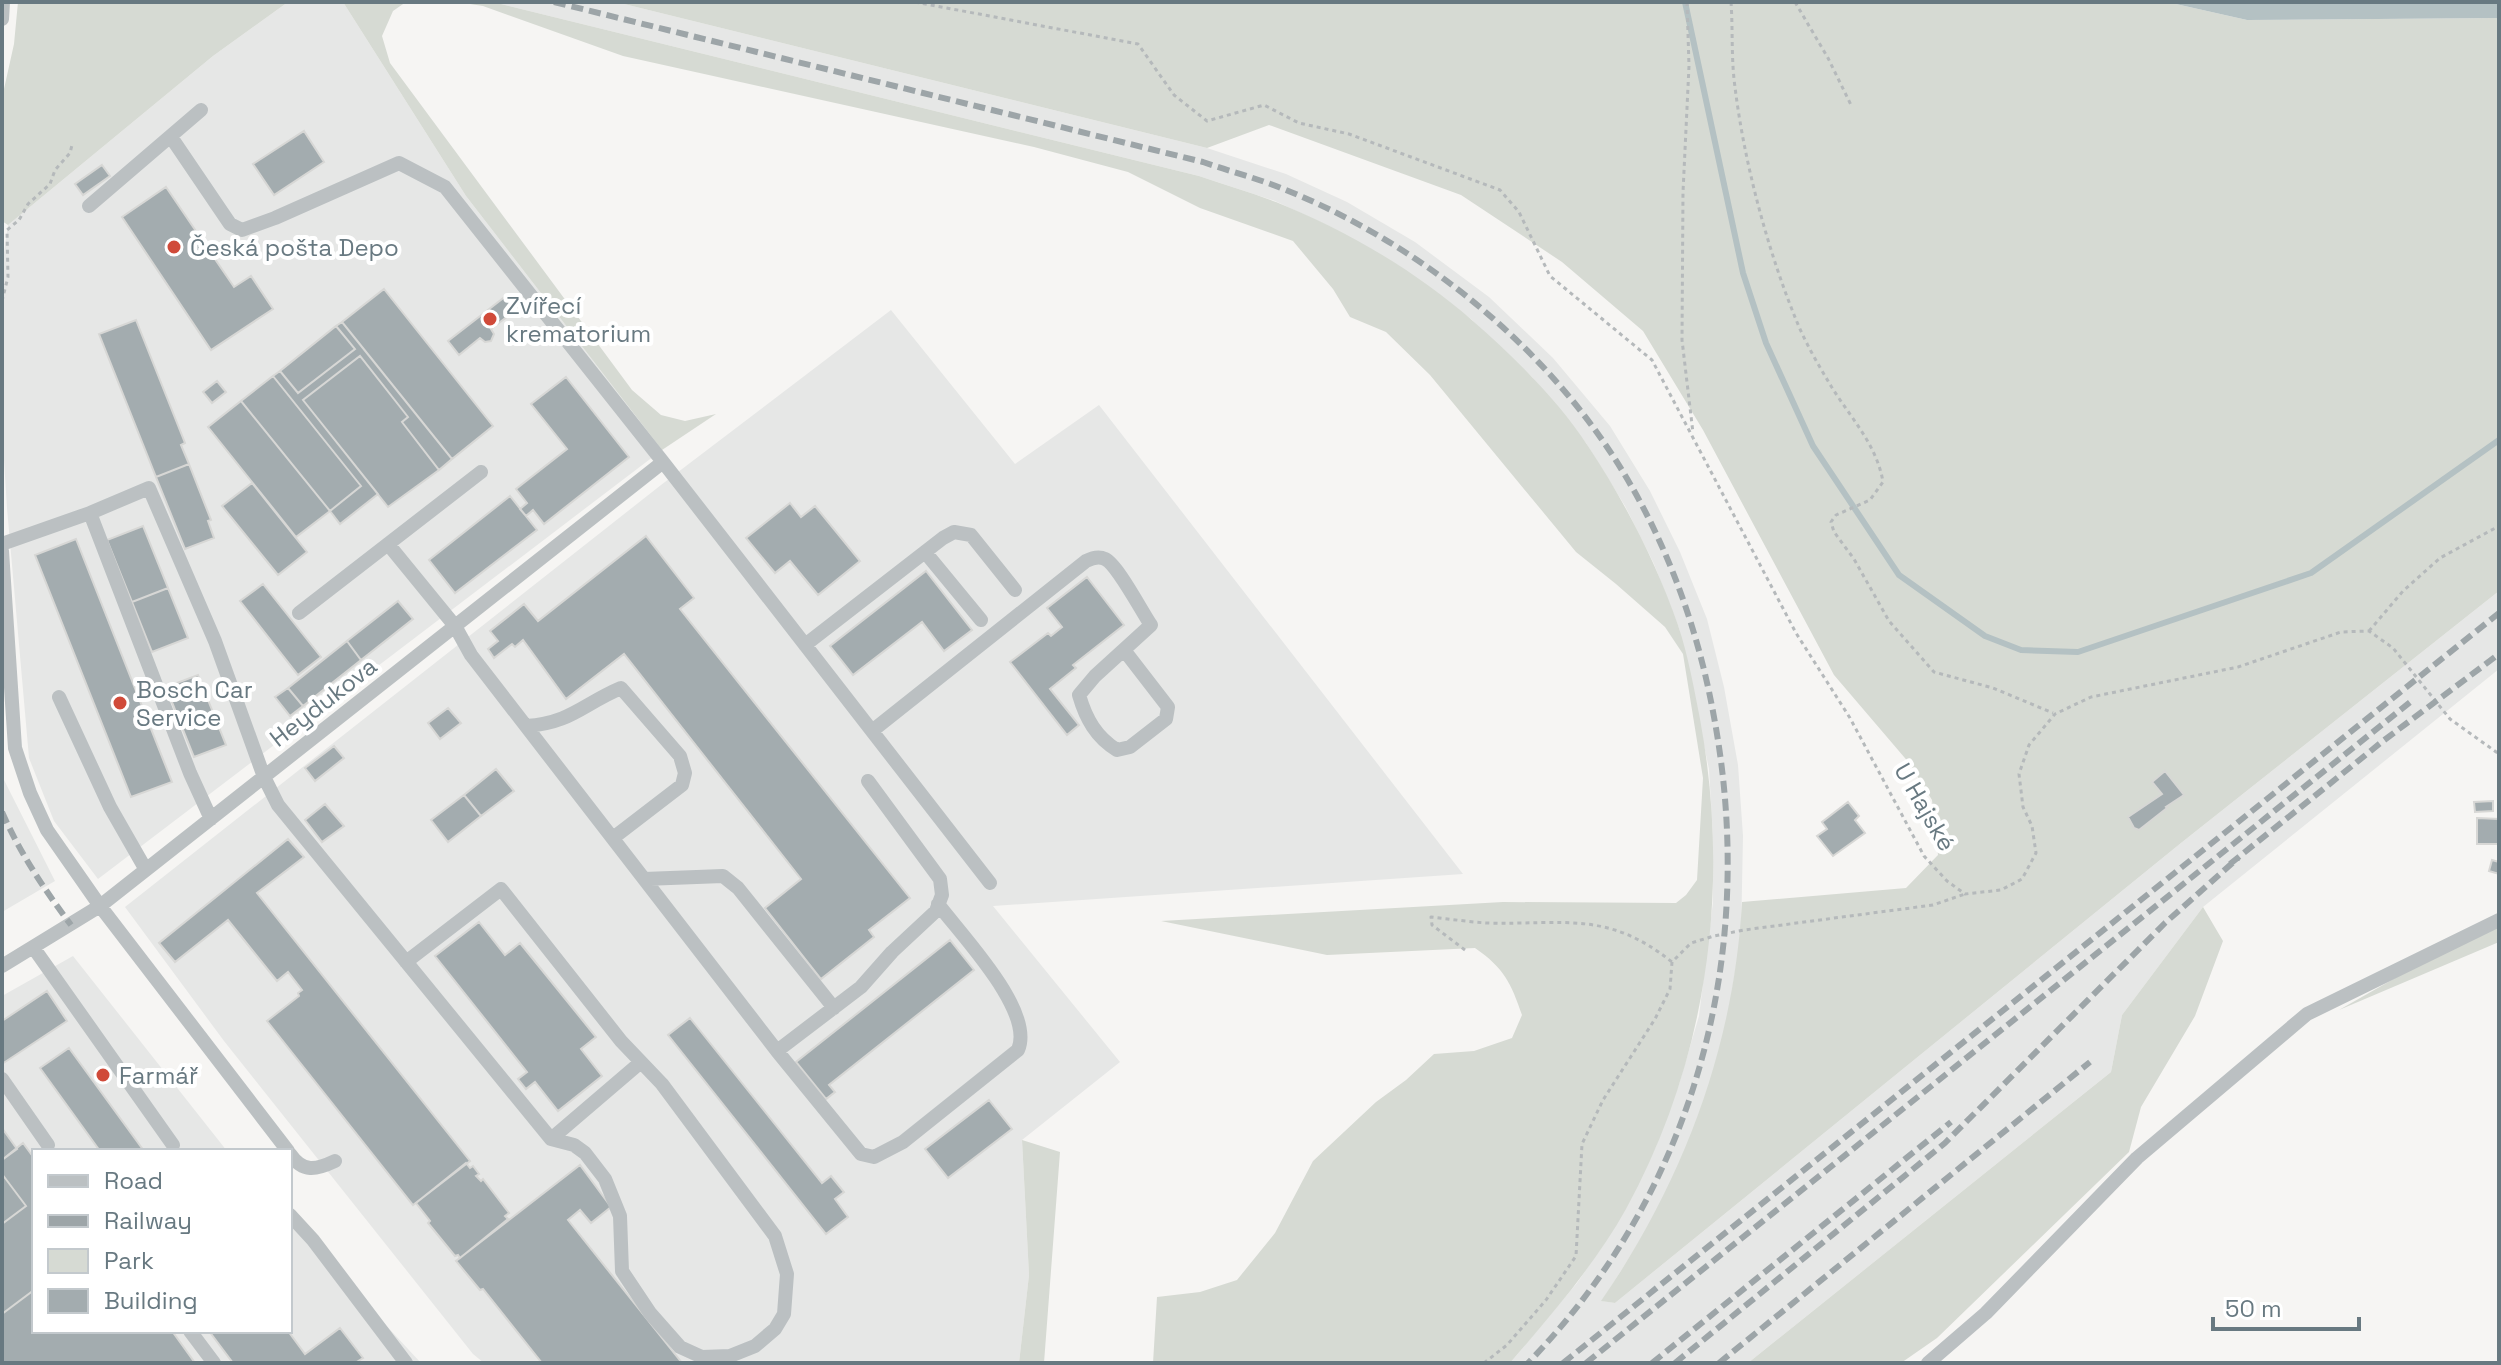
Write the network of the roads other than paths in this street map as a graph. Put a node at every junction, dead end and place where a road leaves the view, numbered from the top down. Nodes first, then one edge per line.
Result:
1 (3, 2) edge
2 (2, 19) edge
3 (201, 110) dead end
4 (171, 137) junction
5 (89, 206) dead end
6 (663, 462) junction
7 (481, 472) dead end
8 (90, 513) junction
9 (2, 544) edge
10 (388, 544) junction
11 (2, 551) edge
12 (925, 552) junction
13 (1015, 590) dead end
14 (299, 613) dead end
15 (981, 620) dead end
16 (455, 626) junction
17 (805, 645) junction
18 (1124, 650) junction
19 (59, 697) dead end
20 (526, 726) junction
21 (872, 731) junction
22 (264, 777) junction
23 (868, 781) dead end
24 (211, 819) junction
25 (613, 838) junction
26 (146, 870) junction
27 (644, 879) junction
28 (990, 883) dead end
29 (938, 904) junction
30 (100, 906) junction
31 (2499, 920) edge
32 (33, 947) junction
33 (406, 962) junction
34 (2, 966) edge
35 (834, 1008) junction
36 (777, 1051) junction
37 (641, 1062) junction
38 (2, 1079) edge
39 (551, 1139) junction
40 (48, 1145) dead end
41 (173, 1145) dead end
42 (287, 1149) edge
43 (292, 1155) edge
44 (335, 1161) dead end
45 (292, 1217) edge
46 (192, 1333) edge
47 (214, 1363) edge
48 (406, 1363) edge
49 (1928, 1363) edge

1 - 2 street
3 - 4 street
4 - 5 street
4 - 6 street
6 - 16 street, Heydukova
6 - 17 street
7 - 10 street
8 - 9 street
8 - 22 street
8 - 24 street
10 - 14 street
10 - 16 street
11 - 30 street
12 - 13 street
12 - 15 street
12 - 17 street
16 - 20 street
16 - 22 street, Heydukova
17 - 21 street
18 - 18 street
18 - 21 street
19 - 26 street
20 - 25 street
20 - 25 street
21 - 28 street
22 - 24 street, Heydukova
22 - 33 street
23 - 29 street
24 - 26 street, Heydukova
25 - 27 street
26 - 30 street, Heydukova
27 - 35 street
27 - 36 street
29 - 35 street
29 - 36 street
30 - 32 street, Heydukova
30 - 42 street
31 - 49 street
32 - 34 street, Heydukova
32 - 41 street
33 - 37 street
33 - 39 street
35 - 36 street
37 - 39 street
37 - 39 street
38 - 40 street
43 - 44 street
45 - 48 street
46 - 47 street

